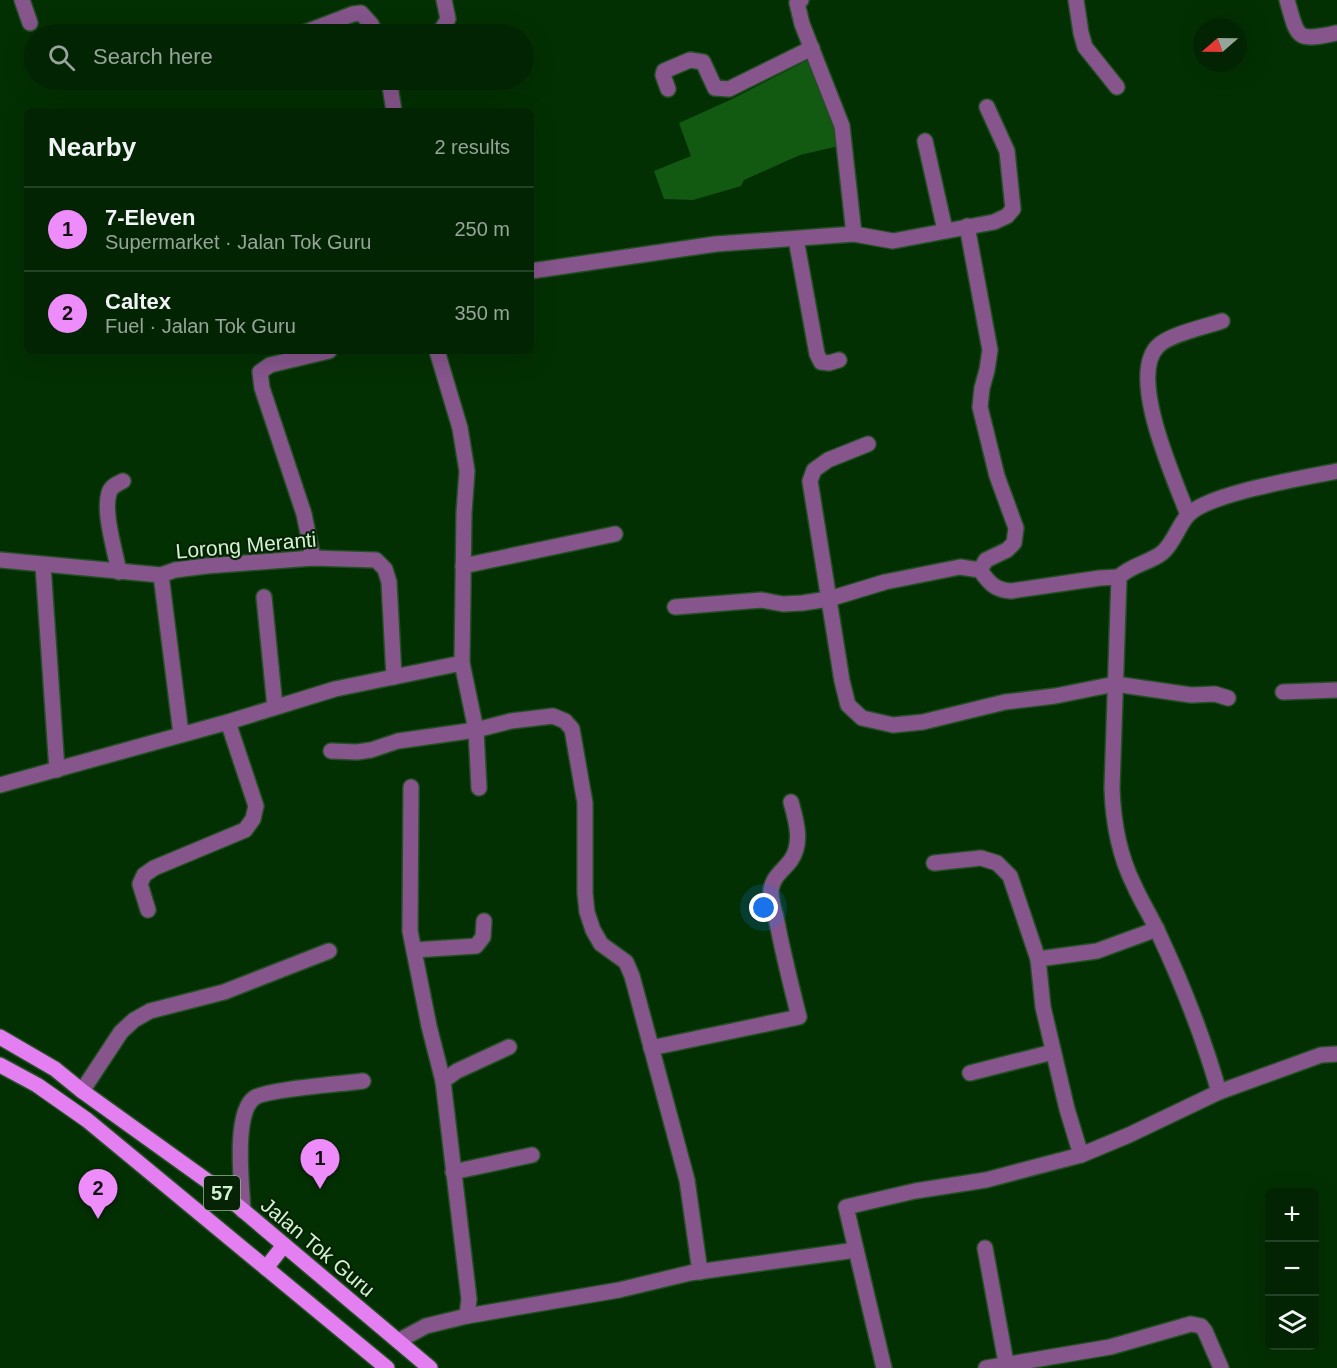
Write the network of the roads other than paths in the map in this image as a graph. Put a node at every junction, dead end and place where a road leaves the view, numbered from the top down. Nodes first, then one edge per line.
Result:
1 (22, 0) edge
2 (444, 0) edge
3 (1076, 0) edge
4 (1287, 0) edge
5 (797, 1) edge
6 (30, 23) dead end
7 (326, 24) edge
8 (370, 24) edge
9 (445, 24) edge
10 (1336, 33) edge
11 (812, 48) junction
12 (1116, 87) dead end
13 (668, 89) dead end
14 (391, 90) edge
15 (987, 107) dead end
16 (394, 108) edge
17 (925, 141) dead end
18 (967, 226) junction
19 (945, 230) junction
20 (854, 234) junction
21 (796, 239) junction
22 (534, 271) edge
23 (1222, 321) dead end
24 (316, 354) edge
25 (438, 354) edge
26 (839, 360) dead end
27 (868, 444) dead end
28 (1337, 471) edge
29 (123, 481) dead end
30 (1188, 515) junction
31 (615, 534) dead end
32 (313, 558) junction
33 (0, 561) edge
34 (43, 565) junction
35 (463, 566) junction
36 (980, 570) junction
37 (119, 572) junction
38 (161, 575) junction
39 (1119, 578) junction
40 (264, 597) dead end
41 (829, 599) junction
42 (675, 607) dead end
43 (462, 663) junction
44 (394, 677) junction
45 (1115, 684) junction
46 (1337, 690) edge
47 (1283, 692) dead end
48 (1228, 698) dead end
49 (275, 707) junction
50 (228, 722) junction
51 (476, 730) junction
52 (181, 734) junction
53 (331, 751) dead end
54 (57, 770) junction
55 (0, 785) edge
56 (411, 787) dead end
57 (479, 788) dead end
58 (791, 802) dead end
59 (934, 864) dead end
60 (148, 910) dead end
61 (484, 921) dead end
62 (1157, 929) junction
63 (414, 950) junction
64 (329, 951) dead end
65 (1038, 959) junction
66 (0, 1037) edge
67 (509, 1047) dead end
68 (651, 1048) junction
69 (1053, 1052) junction
70 (1337, 1054) edge
71 (0, 1065) edge
72 (970, 1073) dead end
73 (443, 1081) junction
74 (363, 1082) dead end
75 (82, 1091) junction
76 (1219, 1092) junction
77 (532, 1155) dead end
78 (1081, 1155) junction
79 (453, 1172) junction
80 (243, 1211) junction
81 (284, 1245) junction
82 (984, 1248) dead end
83 (856, 1250) junction
84 (266, 1268) junction
85 (700, 1272) junction
86 (467, 1316) junction
87 (398, 1341) junction
88 (1007, 1366) edge
89 (387, 1368) edge
90 (430, 1368) edge
91 (884, 1368) edge
92 (986, 1368) edge
93 (1221, 1368) edge

1 - 6 street
2 - 9 street
3 - 12 street
4 - 10 street
5 - 11 street
7 - 8 street
11 - 13 street
11 - 20 street
14 - 16 street
15 - 18 street
17 - 19 street
18 - 19 street
18 - 36 street
19 - 20 street
20 - 21 street
21 - 22 street
21 - 26 street
23 - 30 street
24 - 32 street
25 - 35 street
27 - 41 street
28 - 30 street
29 - 37 street
30 - 39 street
31 - 35 street
32 - 38 street, Lorong Meranti
32 - 44 street, Lorong Meranti
33 - 34 street, Lorong Meranti
34 - 37 street, Lorong Meranti
34 - 54 street
35 - 43 street
36 - 39 street
36 - 41 street
37 - 38 street, Lorong Meranti
38 - 52 street
39 - 45 street
40 - 49 street
41 - 42 street
41 - 45 street
43 - 44 street
43 - 51 street
44 - 49 street
45 - 48 street
45 - 62 street
46 - 47 street
49 - 50 street
50 - 52 street
50 - 60 street
51 - 53 street
51 - 57 street
51 - 68 street
52 - 54 street
54 - 55 street
56 - 63 street
58 - 68 street
59 - 65 street
61 - 63 street
62 - 65 street
62 - 76 street
63 - 73 street
64 - 75 street
65 - 69 street
66 - 75 main road, Jalan Tok Guru / 57
67 - 73 street
68 - 85 street
69 - 72 street
69 - 78 street
70 - 76 street
71 - 84 main road, 57
73 - 79 street
74 - 80 street
75 - 80 main road, Jalan Tok Guru / 57
76 - 78 street
77 - 79 street
78 - 83 street
79 - 86 street
80 - 81 main road, Jalan Tok Guru / 57
81 - 84 main road
81 - 87 main road, Jalan Tok Guru / 57
82 - 88 street
83 - 85 street
83 - 91 street
84 - 89 main road, 57
85 - 86 street
86 - 87 street
87 - 90 main road, Jalan Tok Guru / 57
88 - 92 street
88 - 93 street

